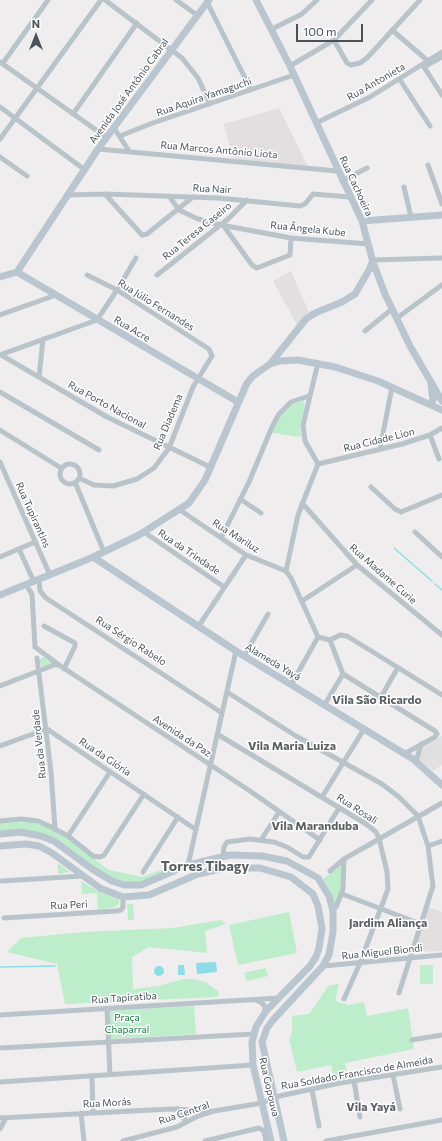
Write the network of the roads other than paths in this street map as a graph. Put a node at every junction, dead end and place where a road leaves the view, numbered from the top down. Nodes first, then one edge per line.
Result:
1 (48, 0) edge
2 (101, 0) edge
3 (105, 0) edge
4 (176, 0) edge
5 (256, 0) edge
6 (317, 0) edge
7 (372, 0) edge
8 (420, 0) edge
9 (208, 1) edge
10 (311, 2) edge
11 (197, 15) junction
12 (137, 23) junction
13 (272, 30) junction
14 (392, 30) junction
15 (334, 40) junction
16 (172, 49) junction
17 (442, 52) edge
18 (442, 57) edge
19 (428, 61) junction
20 (1, 62) edge
21 (290, 66) junction
22 (294, 75) junction
23 (400, 80) junction
24 (37, 88) junction
25 (251, 90) junction
26 (442, 95) edge
27 (210, 104) junction
28 (0, 107) edge
29 (73, 114) junction
30 (15, 119) junction
31 (316, 124) junction
32 (430, 126) dead end
33 (114, 128) junction
34 (120, 136) junction
35 (106, 137) junction
36 (0, 139) edge
37 (98, 148) junction
38 (129, 151) junction
39 (0, 157) edge
40 (428, 165) dead end
41 (367, 168) dead end
42 (85, 170) junction
43 (337, 171) junction
44 (27, 176) dead end
45 (342, 181) junction
46 (404, 187) dead end
47 (105, 194) junction
48 (68, 195) junction
49 (169, 196) junction
50 (193, 197) junction
51 (349, 197) junction
52 (247, 200) junction
53 (442, 204) edge
54 (179, 210) junction
55 (442, 215) edge
56 (411, 217) junction
57 (362, 221) junction
58 (222, 225) junction
59 (291, 238) junction
60 (369, 244) junction
61 (136, 258) dead end
62 (442, 258) edge
63 (373, 260) junction
64 (17, 272) junction
65 (87, 275) dead end
66 (157, 275) dead end
67 (0, 277) edge
68 (442, 285) edge
69 (117, 290) junction
70 (56, 295) junction
71 (392, 309) junction
72 (0, 315) edge
73 (397, 318) junction
74 (97, 320) junction
75 (365, 330) dead end
76 (43, 339) junction
77 (288, 342) junction
78 (212, 354) joint
79 (0, 355) edge
80 (285, 361) junction
81 (318, 363) junction
82 (270, 364) junction
83 (39, 377) junction
84 (197, 380) junction
85 (431, 383) junction
86 (392, 387) junction
87 (0, 392) edge
88 (310, 396) junction
89 (442, 401) edge
90 (238, 402) junction
91 (431, 406) junction
92 (442, 410) edge
93 (442, 428) edge
94 (0, 430) edge
95 (430, 435) junction
96 (169, 448) junction
97 (380, 449) junction
98 (99, 450) dead end
99 (439, 459) dead end
100 (0, 462) edge
101 (318, 464) junction
102 (210, 467) junction
103 (61, 468) junction
104 (2, 474) edge
105 (77, 480) junction
106 (372, 487) dead end
107 (442, 495) edge
108 (240, 500) junction
109 (302, 503) junction
110 (180, 510) junction
111 (261, 513) dead end
112 (144, 532) junction
113 (415, 532) dead end
114 (221, 538) junction
115 (34, 542) junction
116 (19, 549) junction
117 (104, 552) junction
118 (1, 555) edge
119 (246, 555) junction
120 (93, 557) junction
121 (442, 557) edge
122 (357, 565) junction
123 (286, 571) junction
124 (50, 575) junction
125 (37, 581) junction
126 (26, 585) junction
127 (224, 587) junction
128 (40, 591) junction
129 (32, 594) junction
130 (0, 595) edge
131 (302, 601) junction
132 (268, 614) dead end
133 (44, 626) dead end
134 (198, 627) junction
135 (442, 635) edge
136 (318, 637) junction
137 (330, 640) junction
138 (236, 651) junction
139 (244, 656) junction
140 (37, 658) dead end
141 (59, 665) junction
142 (64, 668) junction
143 (397, 669) junction
144 (40, 671) junction
145 (343, 674) junction
146 (291, 685) junction
147 (0, 686) edge
148 (227, 692) junction
149 (442, 695) edge
150 (381, 697) junction
151 (325, 704) junction
152 (222, 713) junction
153 (47, 729) junction
154 (364, 729) junction
155 (217, 734) junction
156 (421, 744) junction
157 (0, 746) edge
158 (404, 754) junction
159 (416, 762) junction
160 (344, 764) junction
161 (209, 765) junction
162 (110, 772) junction
163 (442, 785) edge
164 (144, 794) junction
165 (322, 797) junction
166 (442, 803) edge
167 (339, 808) junction
168 (279, 812) junction
169 (418, 816) junction
170 (178, 817) junction
171 (0, 821) edge
172 (55, 828) junction
173 (195, 829) junction
174 (0, 834) edge
175 (68, 836) junction
176 (379, 838) junction
177 (261, 840) junction
178 (320, 840) junction
179 (442, 841) edge
180 (0, 846) edge
181 (428, 846) junction
182 (224, 856) junction
183 (344, 859) junction
184 (188, 866) junction
185 (70, 867) junction
186 (330, 870) dead end
187 (143, 872) dead end
188 (195, 875) junction
189 (82, 876) junction
190 (67, 877) junction
191 (186, 878) junction
192 (2, 881) dead end
193 (342, 894) junction
194 (123, 897) junction
195 (336, 907) dead end
196 (381, 909) junction
197 (4, 918) dead end
198 (421, 924) junction
199 (442, 955) edge
200 (410, 958) junction
201 (360, 963) junction
202 (324, 966) junction
203 (399, 993) dead end
204 (279, 998) junction
205 (250, 999) junction
206 (344, 999) dead end
207 (107, 1008) junction
208 (266, 1011) junction
209 (0, 1015) edge
210 (253, 1034) junction
211 (442, 1035) edge
212 (412, 1040) dead end
213 (109, 1042) junction
214 (0, 1048) edge
215 (253, 1065) junction
216 (442, 1067) edge
217 (110, 1075) junction
218 (393, 1075) junction
219 (92, 1076) junction
220 (354, 1081) junction
221 (0, 1082) edge
222 (312, 1090) junction
223 (275, 1097) junction
224 (262, 1104) junction
225 (178, 1109) junction
226 (400, 1109) dead end
227 (214, 1111) junction
228 (93, 1112) junction
229 (81, 1113) junction
230 (360, 1117) dead end
231 (0, 1118) edge
232 (6, 1118) junction
233 (442, 1120) edge
234 (186, 1122) junction
235 (319, 1126) dead end
236 (0, 1129) edge
237 (84, 1141) edge
238 (123, 1141) edge
239 (205, 1141) edge
240 (266, 1141) edge
241 (271, 1141) edge
242 (284, 1141) edge
243 (326, 1141) edge

1 - 20 street
2 - 24 street
3 - 12 street
4 - 11 street
5 - 13 main road, Rua Cachoeira
6 - 10 street
7 - 15 street
8 - 14 street
9 - 11 main road, Avenida José Antônio Cabral
9 - 25 street
10 - 13 street
11 - 16 main road, Avenida José Antônio Cabral
12 - 16 street
12 - 29 street
13 - 21 main road, Rua Cachoeira
14 - 15 street
14 - 19 street
15 - 21 street
16 - 27 street
16 - 33 main road, Avenida José Antônio Cabral
17 - 19 street, Rua Antonieta
18 - 26 street
19 - 23 street, Rua Antonieta
20 - 24 street
21 - 22 main road, Rua Cachoeira
22 - 25 street, Rua Aquira Yamaguchi
22 - 31 main road, Rua Cachoeira
23 - 31 street, Rua Antonieta
23 - 32 street
24 - 29 street
24 - 30 street
25 - 27 street, Rua Aquira Yamaguchi
27 - 34 street, Rua Aquira Yamaguchi
28 - 30 street
29 - 35 street
30 - 36 street
30 - 42 street
31 - 43 main road, Rua Cachoeira
33 - 34 street
33 - 35 main road, Avenida José Antônio Cabral
34 - 38 street
35 - 37 main road, Avenida José Antônio Cabral
37 - 38 street, Rua Marcos Antônio Liota
37 - 42 main road, Avenida José Antônio Cabral
38 - 43 street, Rua Marcos Antônio Liota
39 - 44 street
40 - 53 street
41 - 45 street
42 - 48 main road, Avenida José Antônio Cabral
43 - 45 main road, Rua Cachoeira
45 - 51 main road, Rua Cachoeira
46 - 56 street
47 - 48 street, Rua Nair
47 - 49 street, Rua Nair
47 - 54 street
48 - 64 main road, Avenida José Antônio Cabral
49 - 50 street, Rua Nair
49 - 54 street
50 - 52 street, Rua Nair
50 - 54 street
51 - 52 street, Rua Nair
51 - 57 main road, Rua Cachoeira
52 - 58 street, Rua Teresa Caseiro
54 - 58 street, Rua Ângela Kube
55 - 56 main road
56 - 57 main road
57 - 60 main road, Rua Cachoeira
58 - 59 street, Rua Ângela Kube
58 - 59 street
58 - 66 street, Rua Teresa Caseiro
59 - 60 street, Rua Ângela Kube
60 - 63 main road, Rua Cachoeira
61 - 69 street
62 - 63 street
63 - 71 main road, Rua Cachoeira
63 - 77 main road
64 - 67 main road
64 - 70 main road, Rua Acre
65 - 69 street, Rua Júlio Fernandes
68 - 73 street
69 - 74 street
69 - 78 street, Rua Júlio Fernandes
70 - 72 street
70 - 74 main road, Rua Acre
71 - 73 main road, Rua Cachoeira
71 - 75 street
73 - 85 main road, Rua Cachoeira
74 - 76 street
74 - 84 main road, Rua Acre
76 - 79 street
76 - 83 street
77 - 80 main road
77 - 82 main road
78 - 84 street, Rua Diadema
79 - 83 street, Rua Porto Nacional
80 - 81 main road
80 - 82 main road
81 - 86 main road
81 - 88 street
82 - 90 main road
83 - 96 street, Rua Porto Nacional
84 - 90 main road, Rua Acre
84 - 96 street, Rua Diadema
85 - 89 main road, Rua Cachoeira
85 - 91 main road, Rua Cachoeira
86 - 91 main road
86 - 97 street
87 - 98 street
88 - 101 street
88 - 108 street
90 - 102 main road
91 - 92 main road
93 - 95 street, Rua Cidade Lion
94 - 103 street
95 - 97 street, Rua Cidade Lion
95 - 99 street
96 - 102 street, Rua Porto Nacional
96 - 105 street, Rua Diadema
97 - 101 street, Rua Cidade Lion
100 - 104 street, Rua Tupirantins
101 - 109 street
102 - 110 main road
103 - 105 street
103 - 105 street
104 - 115 street, Rua Tupirantins
105 - 117 street
106 - 107 street
108 - 111 street
108 - 114 street
109 - 122 street, Rua Madame Curie
109 - 123 street
110 - 112 main road
110 - 114 street, Rua Mariluz
112 - 117 main road
112 - 127 street, Rua da Trindade
113 - 121 street
114 - 119 street, Rua Mariluz
115 - 116 street
115 - 124 street, Rua Tupirantins
116 - 118 street
116 - 125 street
117 - 120 main road
119 - 123 street, Rua Mariluz
119 - 127 street
120 - 124 main road
120 - 134 main road, Alameda Yayá
122 - 131 street
122 - 135 street, Rua Madame Curie
123 - 131 street
124 - 125 main road
125 - 126 main road
125 - 128 street
126 - 129 street
126 - 130 main road
127 - 134 street
128 - 129 street
128 - 152 street, Rua Sérgio Rabelo
129 - 141 street, Avenida da Paz
131 - 136 street
132 - 139 street
133 - 142 street
134 - 138 main road, Alameda Yayá
136 - 137 street
136 - 146 street
137 - 143 street
137 - 145 street
138 - 139 main road, Alameda Yayá
138 - 148 street
139 - 146 main road, Alameda Yayá
140 - 144 street, Rua da Verdade
141 - 142 street, Avenida da Paz
141 - 144 street
142 - 161 street, Avenida da Paz
143 - 149 street
143 - 150 street
144 - 147 street
144 - 153 street, Rua da Verdade
145 - 150 street
145 - 151 street
146 - 151 main road, Alameda Yayá
148 - 152 street
148 - 160 street
150 - 156 street
151 - 154 main road, Alameda Yayá
152 - 155 street
153 - 157 street
153 - 162 street, Rua da Glória
153 - 172 street, Rua da Verdade
154 - 158 main road, Alameda Yayá
154 - 160 street
155 - 161 street
155 - 165 street, Rua Rosali
156 - 158 street
156 - 159 street
158 - 159 main road, Alameda Yayá
159 - 163 main road, Alameda Yayá
160 - 165 street
160 - 169 street
161 - 168 street, Avenida da Paz
161 - 173 street
162 - 164 street, Rua da Glória
162 - 175 street
164 - 170 street, Rua da Glória
164 - 175 street
165 - 167 street, Rua Rosali
166 - 169 street
167 - 176 street, Rua Rosali
167 - 178 street
168 - 177 street
168 - 178 street, Avenida da Paz
169 - 176 street
169 - 181 street
170 - 173 street, Rua da Glória
170 - 187 street
171 - 172 street
172 - 175 street
173 - 184 street
174 - 184 main road
176 - 183 street
176 - 196 street, Rua Rosali
177 - 178 street
177 - 182 street
179 - 181 street
180 - 185 main road
181 - 198 street
182 - 184 main road
182 - 202 main road
183 - 186 street
183 - 193 street
184 - 188 main road
184 - 191 main road
185 - 189 main road
185 - 190 street
188 - 191 main road, Rua Gopouva
188 - 204 main road, Rua Gopouva
189 - 190 street
189 - 194 main road
190 - 192 street
191 - 194 main road, Rua Gopouva
193 - 195 street
193 - 196 street
194 - 197 street, Rua Peri
196 - 198 street
196 - 201 street, Rua Rosali
198 - 200 street
199 - 200 street, Rua Miguel Biondi
200 - 201 street, Rua Miguel Biondi
200 - 203 street
201 - 202 street, Rua Miguel Biondi
201 - 206 street, Rua Rosali
202 - 223 main road
204 - 205 street, Rua Tapiratiba
204 - 208 main road, Rua Gopouva
205 - 207 street, Rua Tapiratiba
205 - 208 street
207 - 209 street, Rua Tapiratiba
207 - 213 street
208 - 210 main road, Rua Gopouva
210 - 213 street
210 - 215 main road, Rua Gopouva
211 - 212 street
213 - 214 street
213 - 217 street
215 - 217 street
215 - 224 main road, Rua Gopouva
216 - 218 street, Rua Soldado Francisco de Almeida
217 - 219 street
218 - 220 street, Rua Soldado Francisco de Almeida
218 - 226 street
219 - 221 street
219 - 228 street
220 - 222 street, Rua Soldado Francisco de Almeida
220 - 230 street
222 - 223 street, Rua Soldado Francisco de Almeida
222 - 235 street
223 - 224 street, Rua Central
223 - 242 main road
224 - 227 street, Rua Central
224 - 241 main road, Rua Gopouva
225 - 227 street, Rua Morás
225 - 228 street, Rua Morás
225 - 234 street
227 - 234 street, Rua Central
228 - 229 street, Rua Morás
229 - 232 street, Rua Morás
229 - 237 street
231 - 232 street, Rua Morás
232 - 236 street
233 - 243 street
234 - 238 street, Rua Central
239 - 240 street

